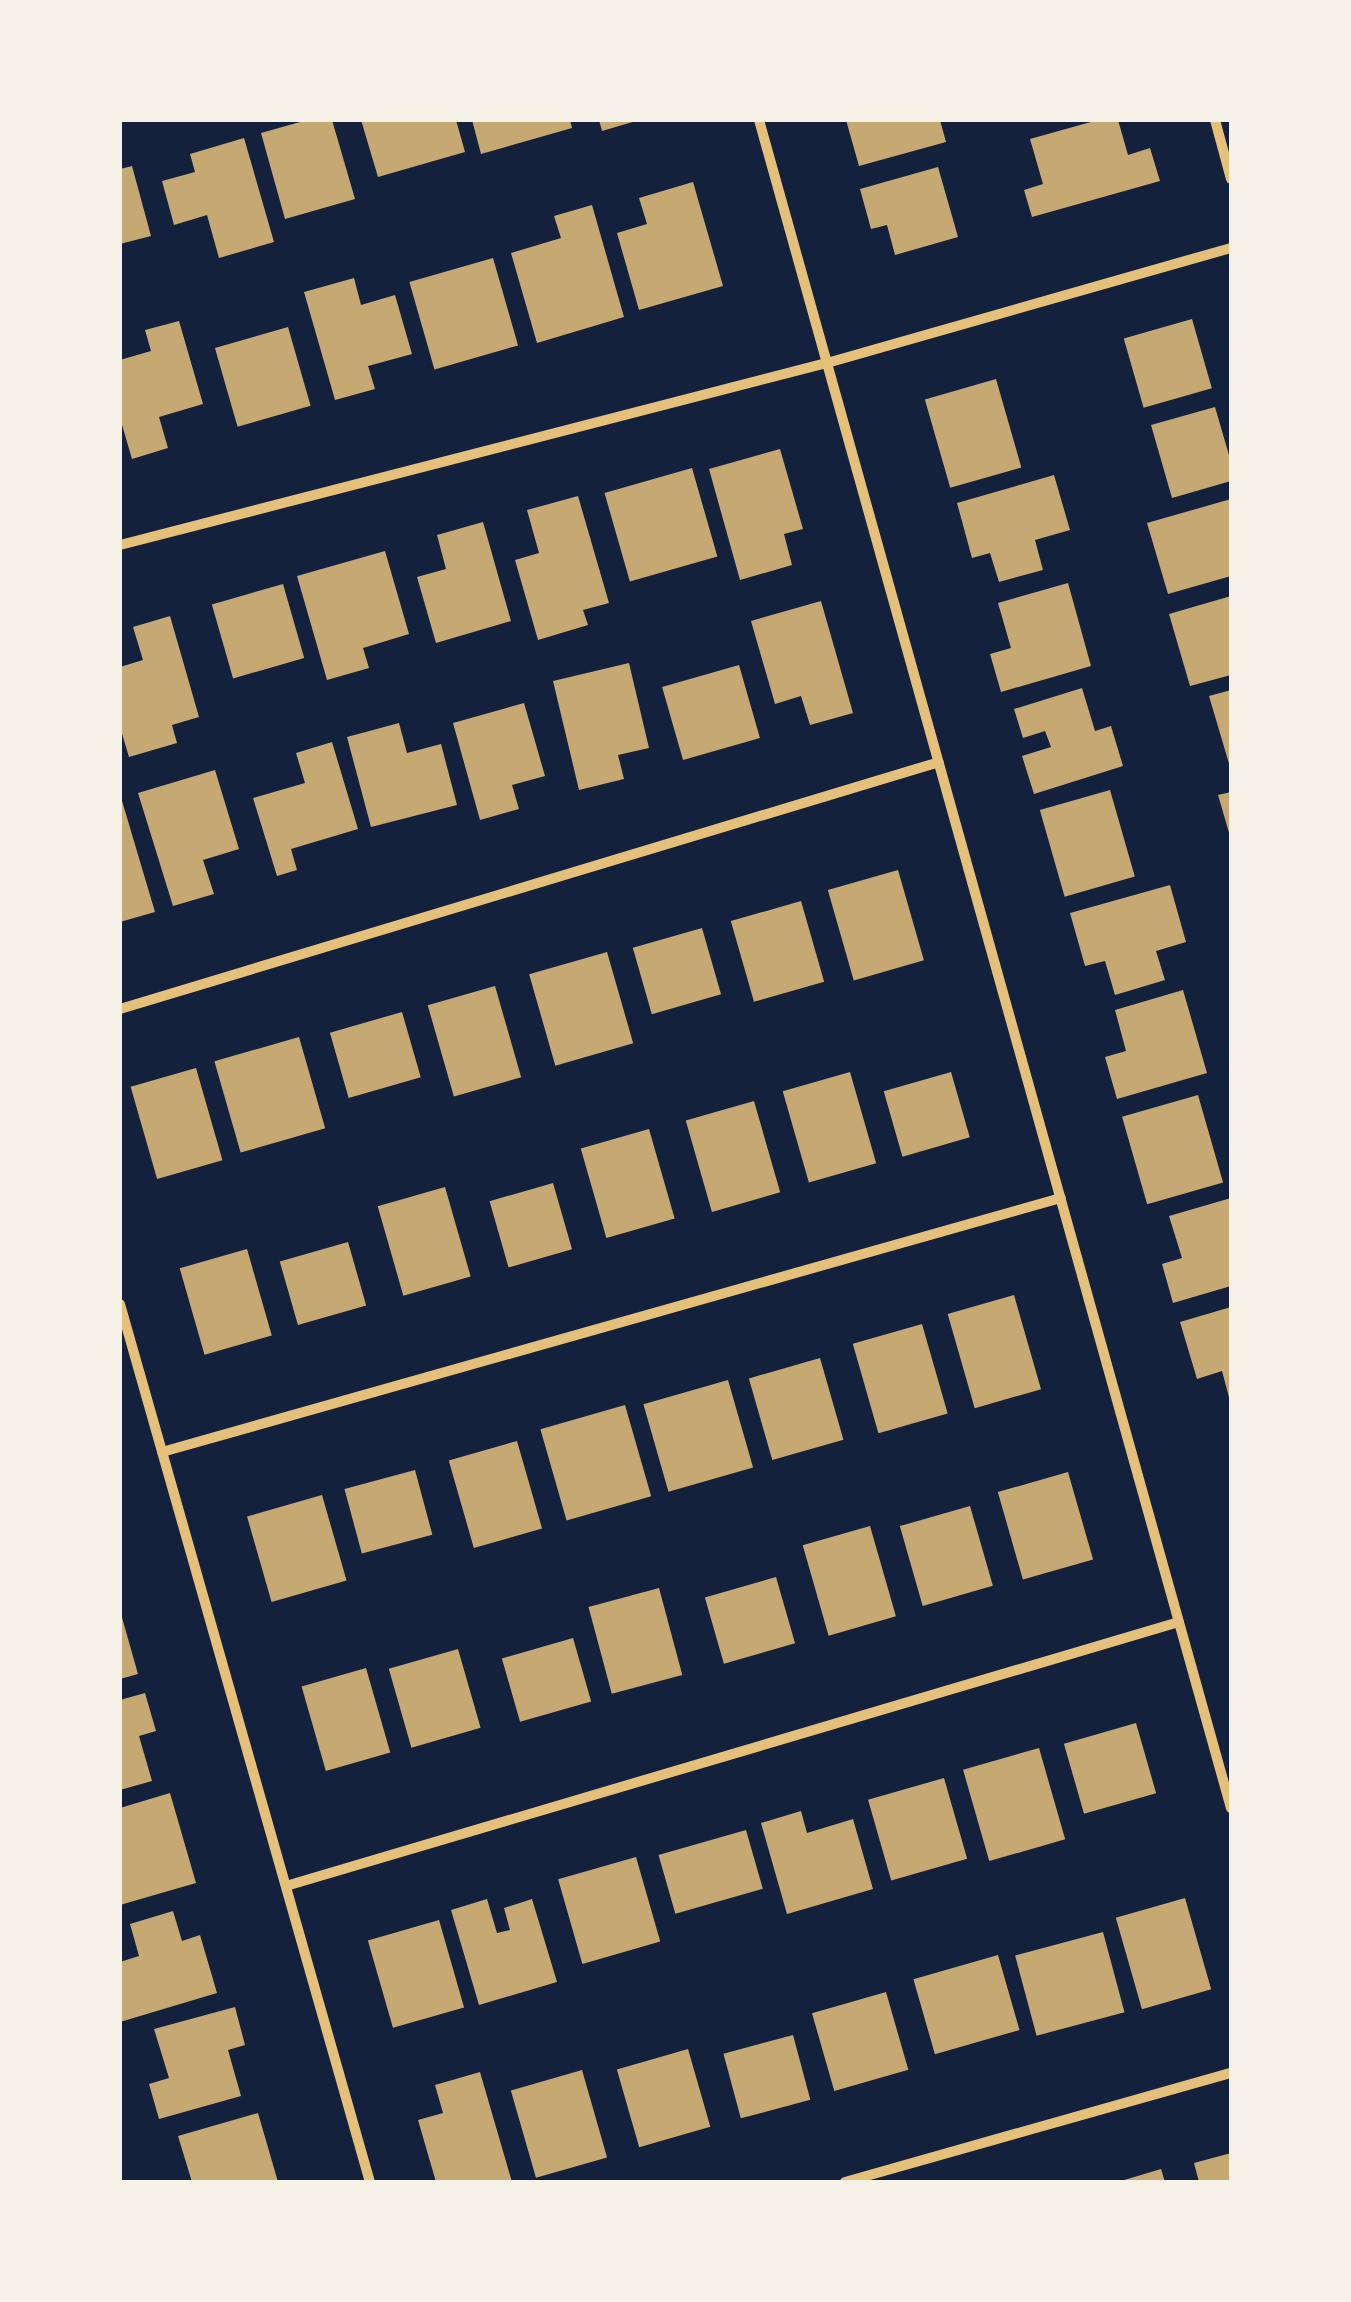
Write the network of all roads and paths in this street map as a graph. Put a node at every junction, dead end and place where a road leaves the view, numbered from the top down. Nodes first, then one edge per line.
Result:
1 (759, 120) edge
2 (1215, 120) edge
3 (1231, 178) edge
4 (1231, 248) edge
5 (828, 363) junction
6 (120, 546) edge
7 (938, 762) junction
8 (120, 1008) edge
9 (1061, 1198) junction
10 (120, 1304) edge
11 (162, 1452) junction
12 (1179, 1622) junction
13 (1231, 1808) edge
14 (286, 1886) junction
15 (1231, 2074) edge
16 (370, 2182) edge
17 (845, 2182) edge

1 - 5 street
2 - 3 street
4 - 5 street
5 - 6 street
5 - 7 street
7 - 8 street
7 - 9 street
9 - 11 street
9 - 12 street
10 - 11 street
11 - 14 street
12 - 13 street
12 - 14 street
14 - 16 street
15 - 17 street

